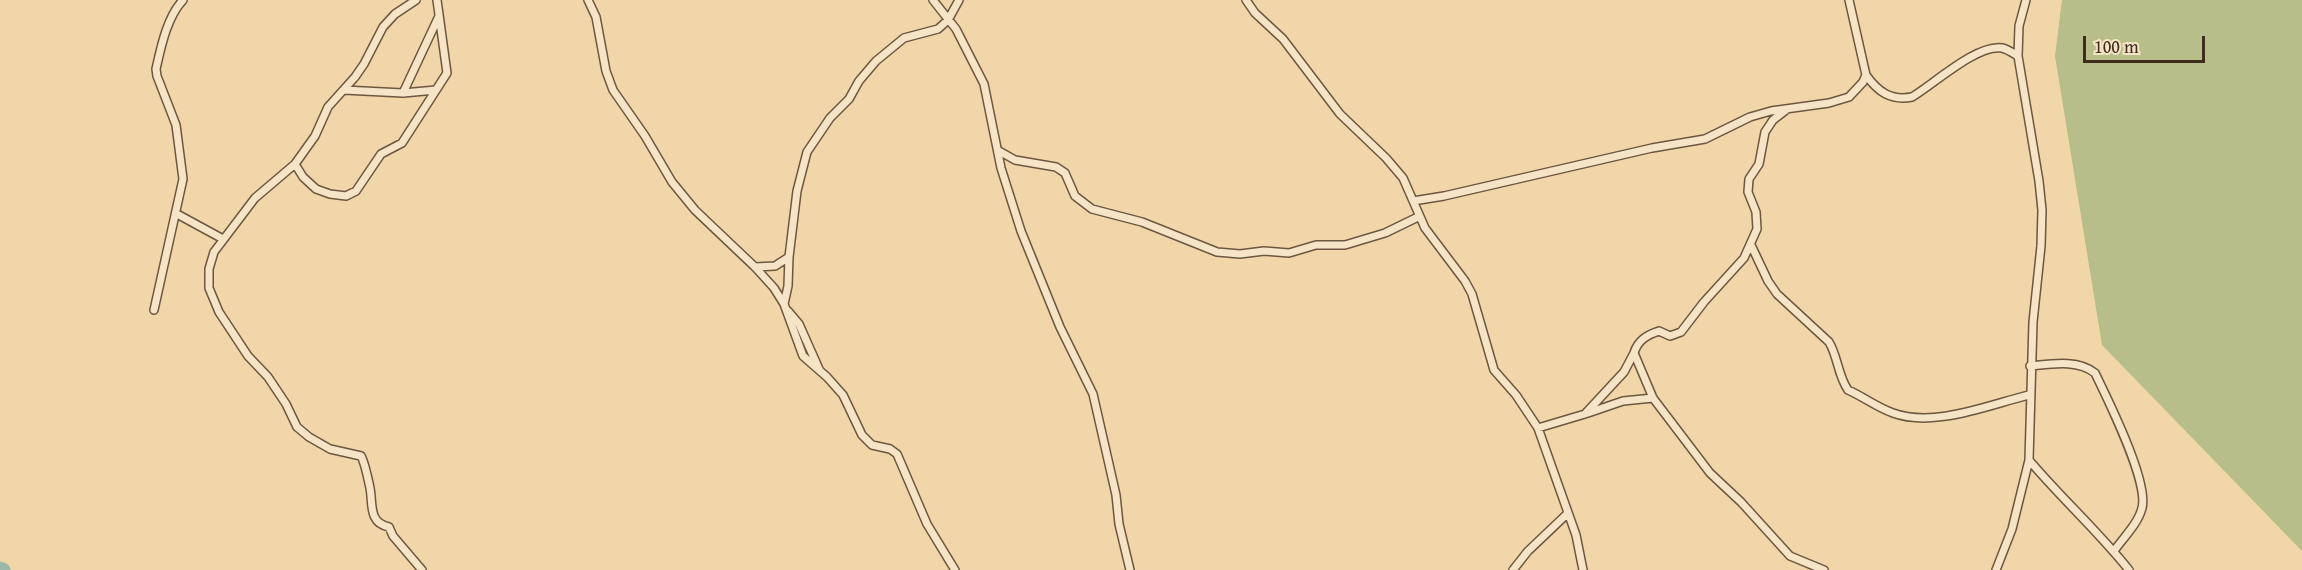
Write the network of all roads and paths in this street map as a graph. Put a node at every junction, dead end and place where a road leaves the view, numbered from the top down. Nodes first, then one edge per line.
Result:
1 (183, 0) edge
2 (416, 0) edge
3 (437, 0) edge
4 (588, 0) edge
5 (933, 0) edge
6 (958, 0) edge
7 (1246, 0) edge
8 (1850, 0) edge
9 (2026, 0) edge
10 (440, 16) junction
11 (948, 20) junction
12 (2018, 56) junction
13 (1866, 75) junction
14 (344, 90) junction
15 (436, 90) junction
16 (402, 93) junction
17 (1786, 110) junction
18 (999, 151) junction
19 (296, 164) junction
20 (1413, 201) junction
21 (177, 214) junction
22 (1418, 217) junction
23 (223, 239) junction
24 (1751, 245) junction
25 (789, 257) junction
26 (755, 267) junction
27 (785, 307) junction
28 (154, 310) dead end
29 (1634, 353) junction
30 (2030, 366) junction
31 (2029, 394) junction
32 (1653, 398) junction
33 (1585, 414) junction
34 (1539, 428) junction
35 (2028, 460) junction
36 (1568, 513) junction
37 (2114, 551) junction
38 (422, 570) edge
39 (956, 570) edge
40 (1130, 570) edge
41 (1513, 570) edge
42 (1583, 570) edge
43 (1824, 570) edge
44 (1996, 570) edge
45 (2129, 570) edge

1 - 21 street
2 - 14 street
3 - 10 street
4 - 26 street
5 - 11 street
6 - 11 street
7 - 20 street
8 - 13 street
9 - 12 street
10 - 15 street
10 - 16 street
11 - 18 street
11 - 25 street
12 - 13 street
12 - 30 street
13 - 17 street
14 - 16 street
14 - 19 street
15 - 16 street
15 - 19 street
17 - 20 street
17 - 24 street
18 - 22 street
18 - 40 street
19 - 23 street
20 - 22 street
21 - 23 street
21 - 28 street
22 - 34 street
23 - 38 street
24 - 29 street
24 - 31 street
25 - 26 street
25 - 27 street
26 - 27 street
27 - 39 street
29 - 32 street
29 - 33 street
30 - 31 street
30 - 37 street
31 - 35 street
32 - 33 street
32 - 43 street
33 - 34 street
34 - 36 street
35 - 37 street
35 - 44 street
36 - 41 street
36 - 42 street
37 - 45 street

